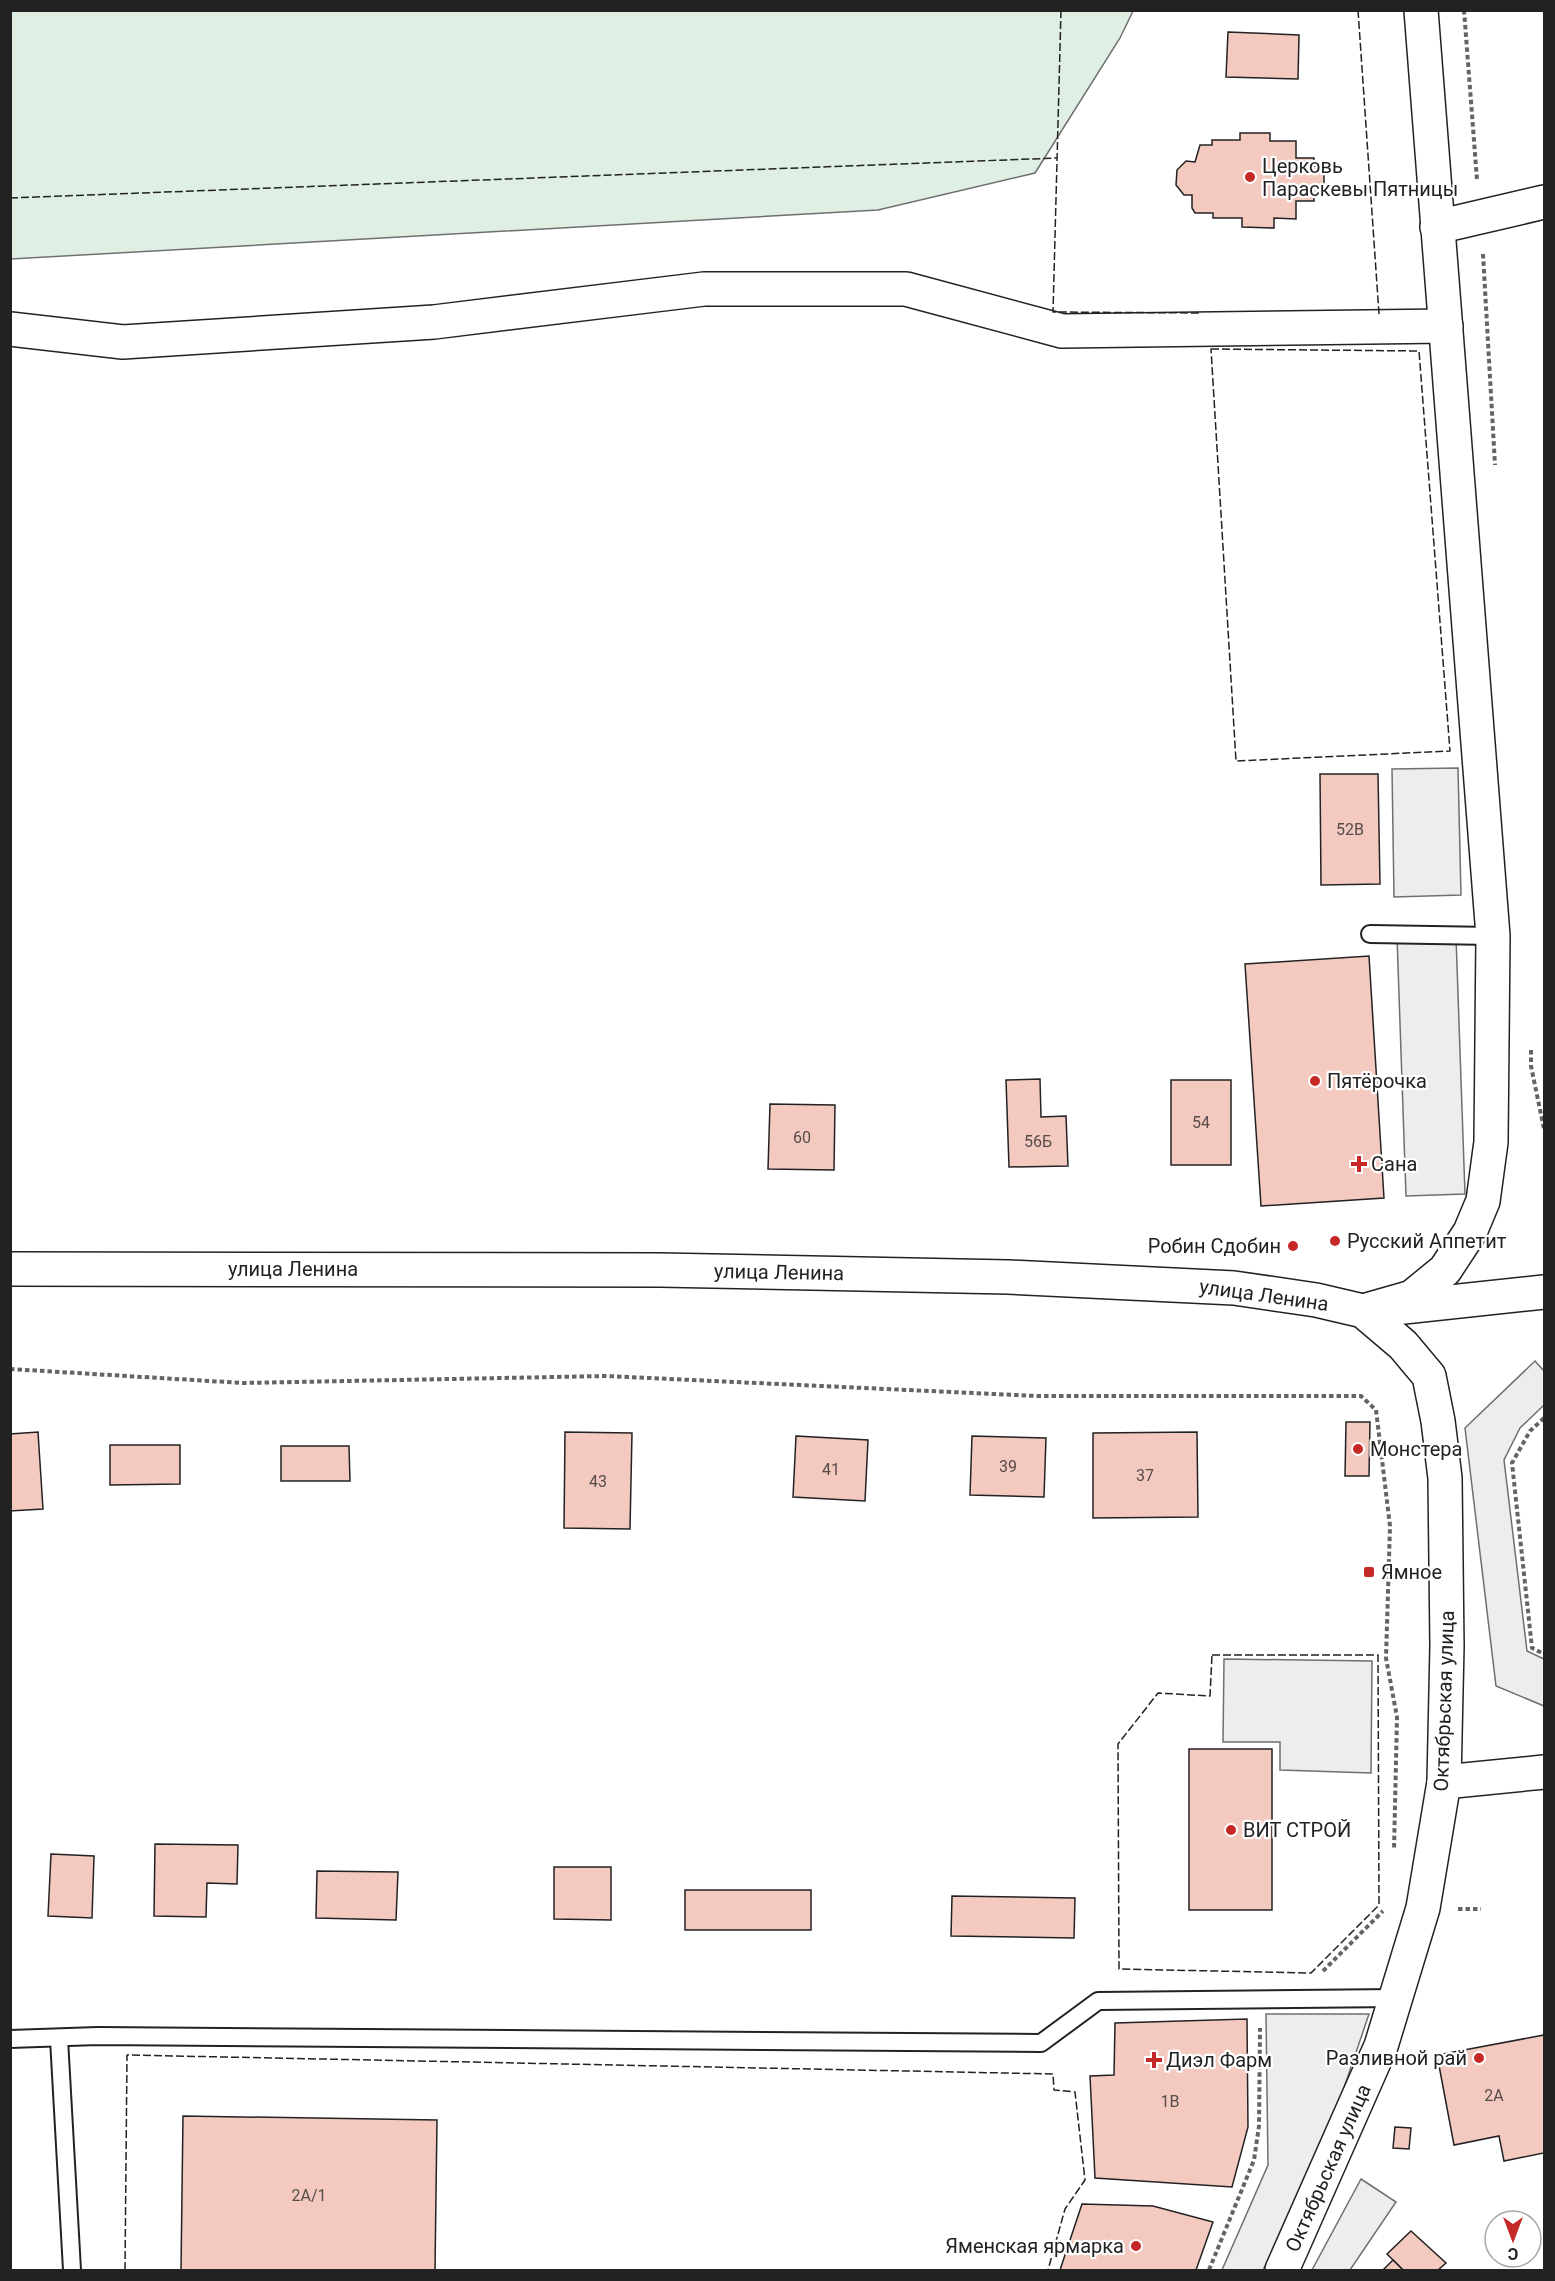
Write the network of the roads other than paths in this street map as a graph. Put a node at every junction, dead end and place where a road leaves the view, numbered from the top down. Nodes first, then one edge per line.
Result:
1 (1421, 10) edge
2 (1545, 202) edge
3 (1437, 227) junction
4 (1446, 326) junction
5 (10, 329) edge
6 (1370, 934) dead end
7 (1493, 936) junction
8 (10, 1269) edge
9 (1545, 1292) edge
10 (1363, 1311) junction
11 (1545, 1772) edge
12 (1444, 1782) junction
13 (1395, 1998) junction
14 (10, 2039) edge
15 (59, 2039) junction
16 (72, 2271) edge
17 (1282, 2271) edge

1 - 3 street
2 - 3 street
3 - 4 street
4 - 5 street
4 - 7 street
6 - 7 lane
7 - 10 street
8 - 10 street, улица Ленина
9 - 10 street, улица Ленина
10 - 12 street, Октябрьская улица
11 - 12 street
12 - 13 street, Октябрьская улица
13 - 15 lane
13 - 17 street, Октябрьская улица
14 - 15 lane
15 - 16 lane

